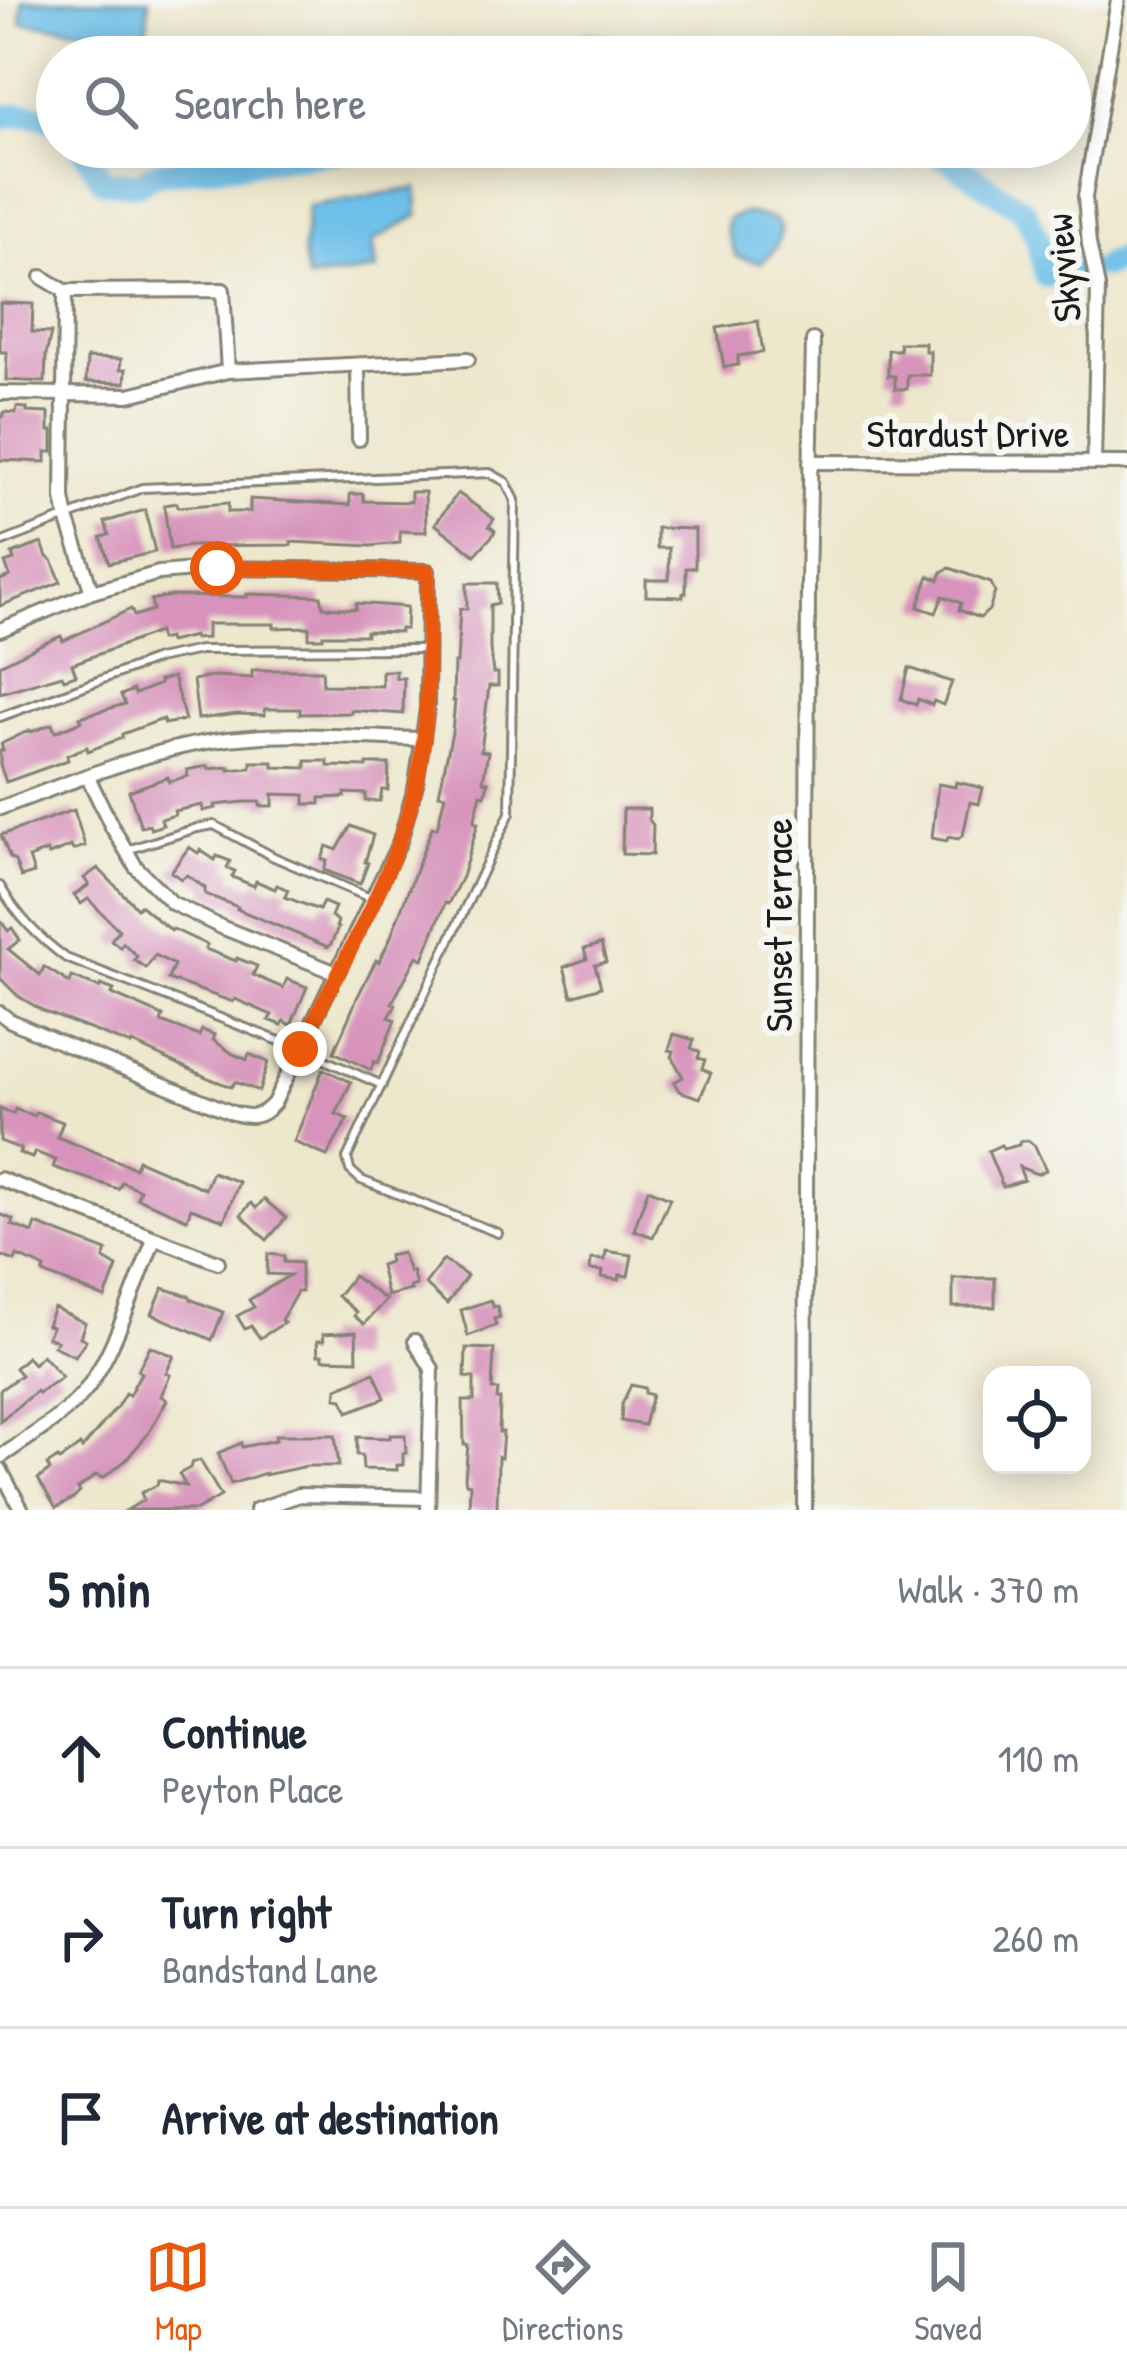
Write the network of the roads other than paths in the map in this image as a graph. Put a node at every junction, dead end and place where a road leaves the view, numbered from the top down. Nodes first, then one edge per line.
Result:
1 (1118, 0) edge
2 (1091, 161) edge
3 (1090, 168) edge
4 (41, 277) dead end
5 (64, 291) junction
6 (813, 340) dead end
7 (468, 359) dead end
8 (358, 364) junction
9 (228, 371) junction
10 (0, 393) edge
11 (62, 393) junction
12 (359, 439) dead end
13 (810, 462) junction
14 (1094, 463) junction
15 (1127, 463) edge
16 (67, 518) junction
17 (0, 543) edge
18 (92, 592) junction
19 (0, 630) edge
20 (427, 649) junction
21 (0, 717) edge
22 (423, 739) junction
23 (88, 777) junction
24 (0, 808) edge
25 (127, 850) junction
26 (0, 886) edge
27 (373, 899) junction
28 (337, 973) junction
29 (0, 1013) edge
30 (300, 1049) junction
31 (382, 1085) junction
32 (0, 1179) edge
33 (498, 1234) dead end
34 (154, 1240) junction
35 (218, 1262) dead end
36 (415, 1341) dead end
37 (0, 1457) edge
38 (0, 1469) edge
39 (428, 1504) edge
40 (22, 1510) edge
41 (256, 1510) edge
42 (805, 1510) edge

1 - 2 street, Skyview
3 - 14 street, Skyview
4 - 5 street
5 - 9 street
5 - 11 street
6 - 13 street, Sunset Terrace
7 - 8 street
8 - 9 street
8 - 12 street
9 - 11 street
10 - 11 street
11 - 16 street
13 - 14 street, Stardust Drive
13 - 42 street, Sunset Terrace
14 - 15 street, Stardust Drive
16 - 17 lane
16 - 18 street
16 - 31 lane
18 - 19 street
18 - 20 street
20 - 21 lane
20 - 22 street
22 - 23 street
22 - 27 street
23 - 24 street
23 - 25 street
25 - 27 lane
25 - 28 street
26 - 30 lane
27 - 28 street
28 - 30 street
29 - 30 street
30 - 31 lane
31 - 33 lane
32 - 34 street
34 - 35 street
34 - 37 street
36 - 39 street
38 - 40 street
39 - 41 street

